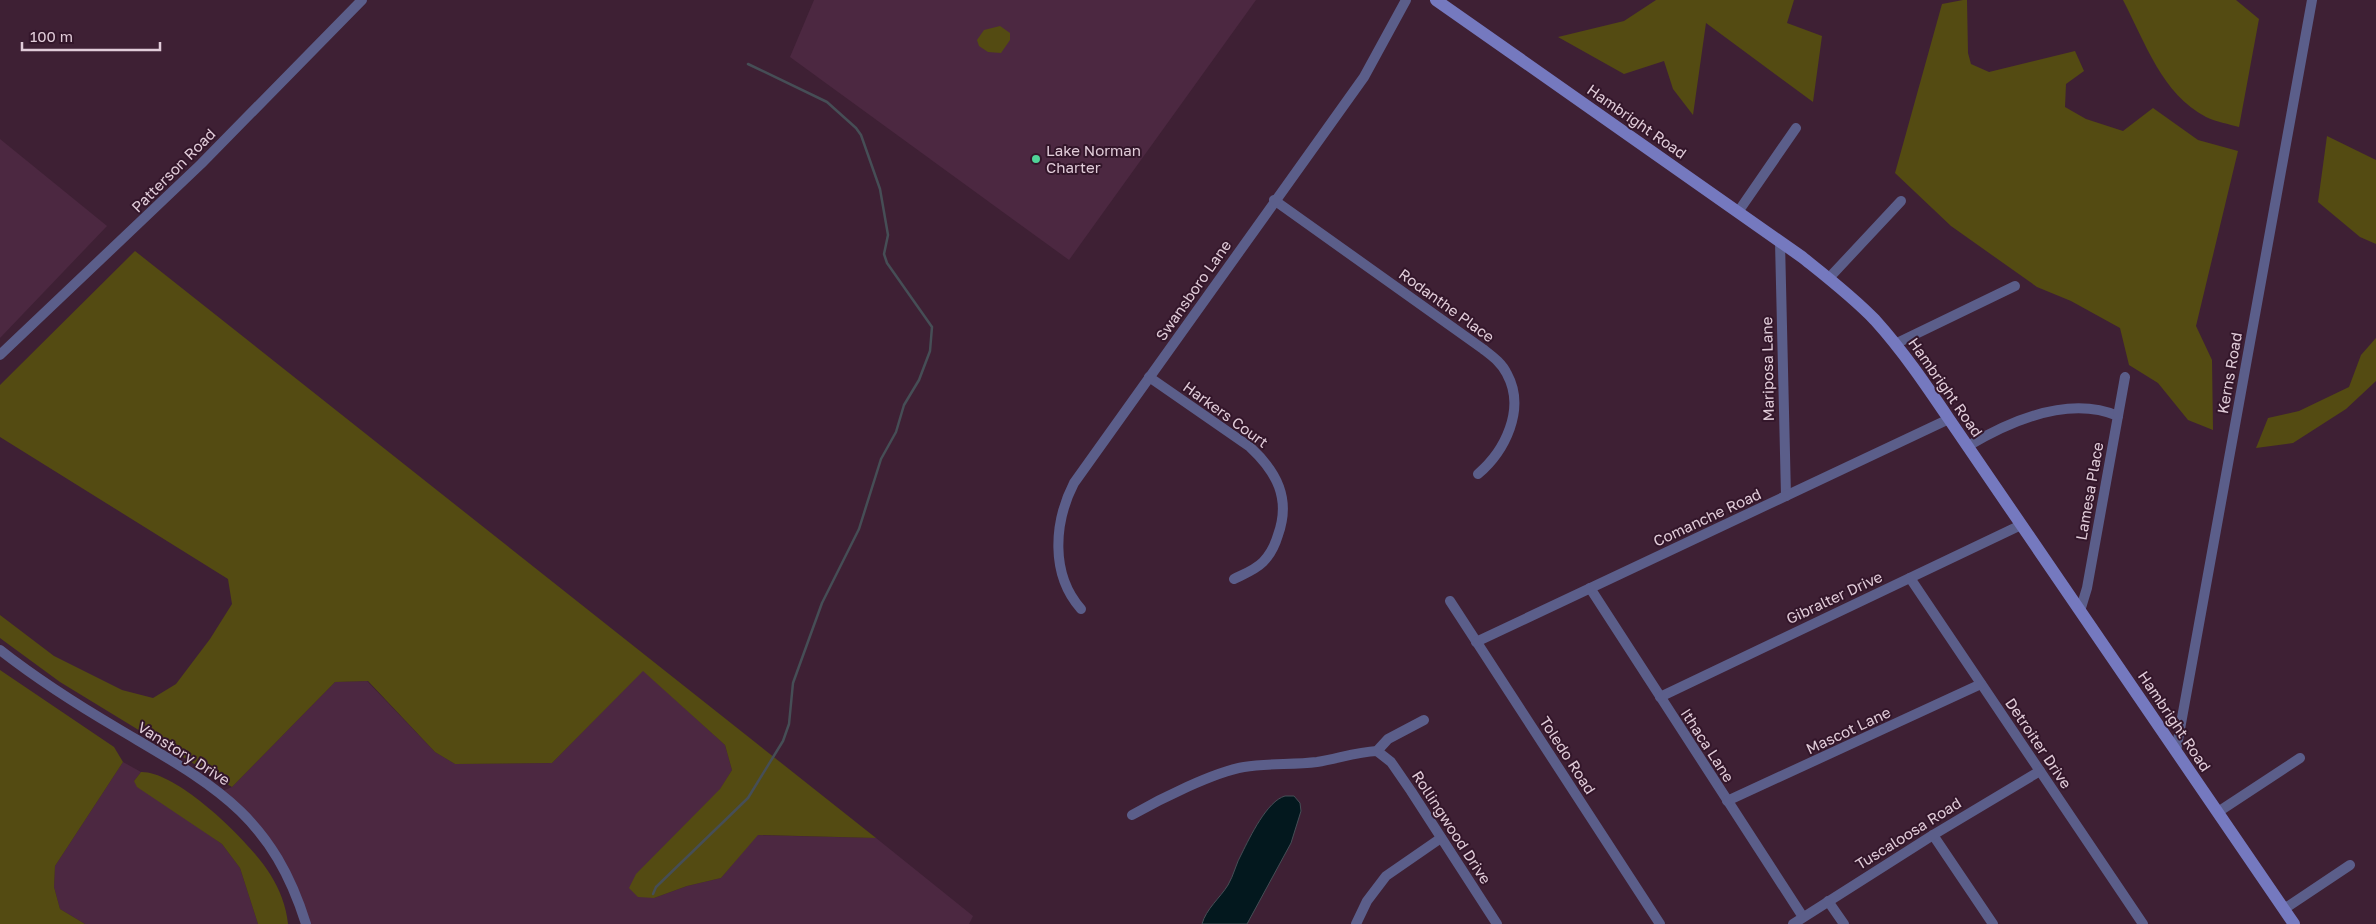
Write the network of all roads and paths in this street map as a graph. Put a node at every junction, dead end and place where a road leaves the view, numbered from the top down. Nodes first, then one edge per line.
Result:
1 (362, 0) edge
2 (1406, 0) edge
3 (1436, 0) edge
4 (2312, 0) edge
5 (1796, 128) dead end
6 (1274, 200) junction
7 (1901, 201) dead end
8 (1738, 212) junction
9 (1780, 242) junction
10 (1829, 278) junction
11 (2015, 286) dead end
12 (1895, 344) junction
13 (0, 356) edge
14 (2125, 376) dead end
15 (1149, 377) junction
16 (2118, 416) junction
17 (1949, 419) junction
18 (1968, 446) junction
19 (1478, 474) dead end
20 (1786, 496) junction
21 (2021, 525) junction
22 (1910, 578) junction
23 (1234, 579) dead end
24 (1590, 588) junction
25 (1450, 601) dead end
26 (1081, 609) dead end
27 (2080, 611) junction
28 (1476, 642) junction
29 (0, 650) edge
30 (1981, 684) junction
31 (1660, 697) junction
32 (1424, 720) dead end
33 (1376, 751) junction
34 (2176, 751) junction
35 (2300, 758) dead end
36 (2040, 771) junction
37 (1727, 802) junction
38 (2218, 812) junction
39 (1132, 815) dead end
40 (1933, 835) junction
41 (1441, 838) junction
42 (2350, 865) dead end
43 (1828, 901) junction
44 (2284, 909) junction
45 (1803, 917) junction
46 (306, 924) edge
47 (1356, 924) edge
48 (1497, 924) edge
49 (1660, 924) edge
50 (1793, 924) edge
51 (1844, 924) edge
52 (1994, 924) edge
53 (2143, 924) edge
54 (2294, 924) edge

1 - 13 street, Patterson Road
2 - 6 street, Swansboro Lane
3 - 8 main road, Hambright Road
4 - 34 street, Kerns Road
5 - 8 street
6 - 15 street, Swansboro Lane
6 - 19 street, Rodanthe Place
7 - 10 street
8 - 9 main road, Hambright Road
9 - 10 main road, Hambright Road
9 - 20 street, Mariposa Lane
10 - 12 main road, Hambright Road
11 - 12 street
12 - 17 main road, Hambright Road
14 - 16 street, Lamesa Place
15 - 23 street, Harkers Court
15 - 26 street, Swansboro Lane
16 - 18 street
16 - 27 street, Lamesa Place
17 - 18 main road, Hambright Road
17 - 20 street, Comanche Road
18 - 21 main road, Hambright Road
20 - 24 street, Comanche Road
21 - 22 street, Gibralter Drive
21 - 27 main road, Hambright Road
22 - 30 street, Detroiter Drive
22 - 31 street, Gibralter Drive
24 - 28 street, Comanche Road
24 - 31 street, Ithaca Lane
25 - 28 street, Toledo Road
27 - 34 main road, Hambright Road
28 - 49 street, Toledo Road
29 - 46 street, Vanstory Drive
30 - 36 street, Detroiter Drive
30 - 37 street, Mascot Lane
31 - 37 street, Ithaca Lane
32 - 33 street
33 - 39 street
33 - 41 street, Rollingwood Drive
34 - 38 main road, Hambright Road
35 - 38 street
36 - 40 street, Tuscaloosa Road
36 - 53 street, Detroiter Drive
37 - 45 street, Ithaca Lane
38 - 44 main road, Hambright Road
40 - 43 street, Tuscaloosa Road
40 - 52 street
41 - 47 street
41 - 48 street, Rollingwood Drive
42 - 44 street
43 - 45 street, Tuscaloosa Road
43 - 51 street
44 - 54 main road, Hambright Road
45 - 50 street, Tuscaloosa Road

